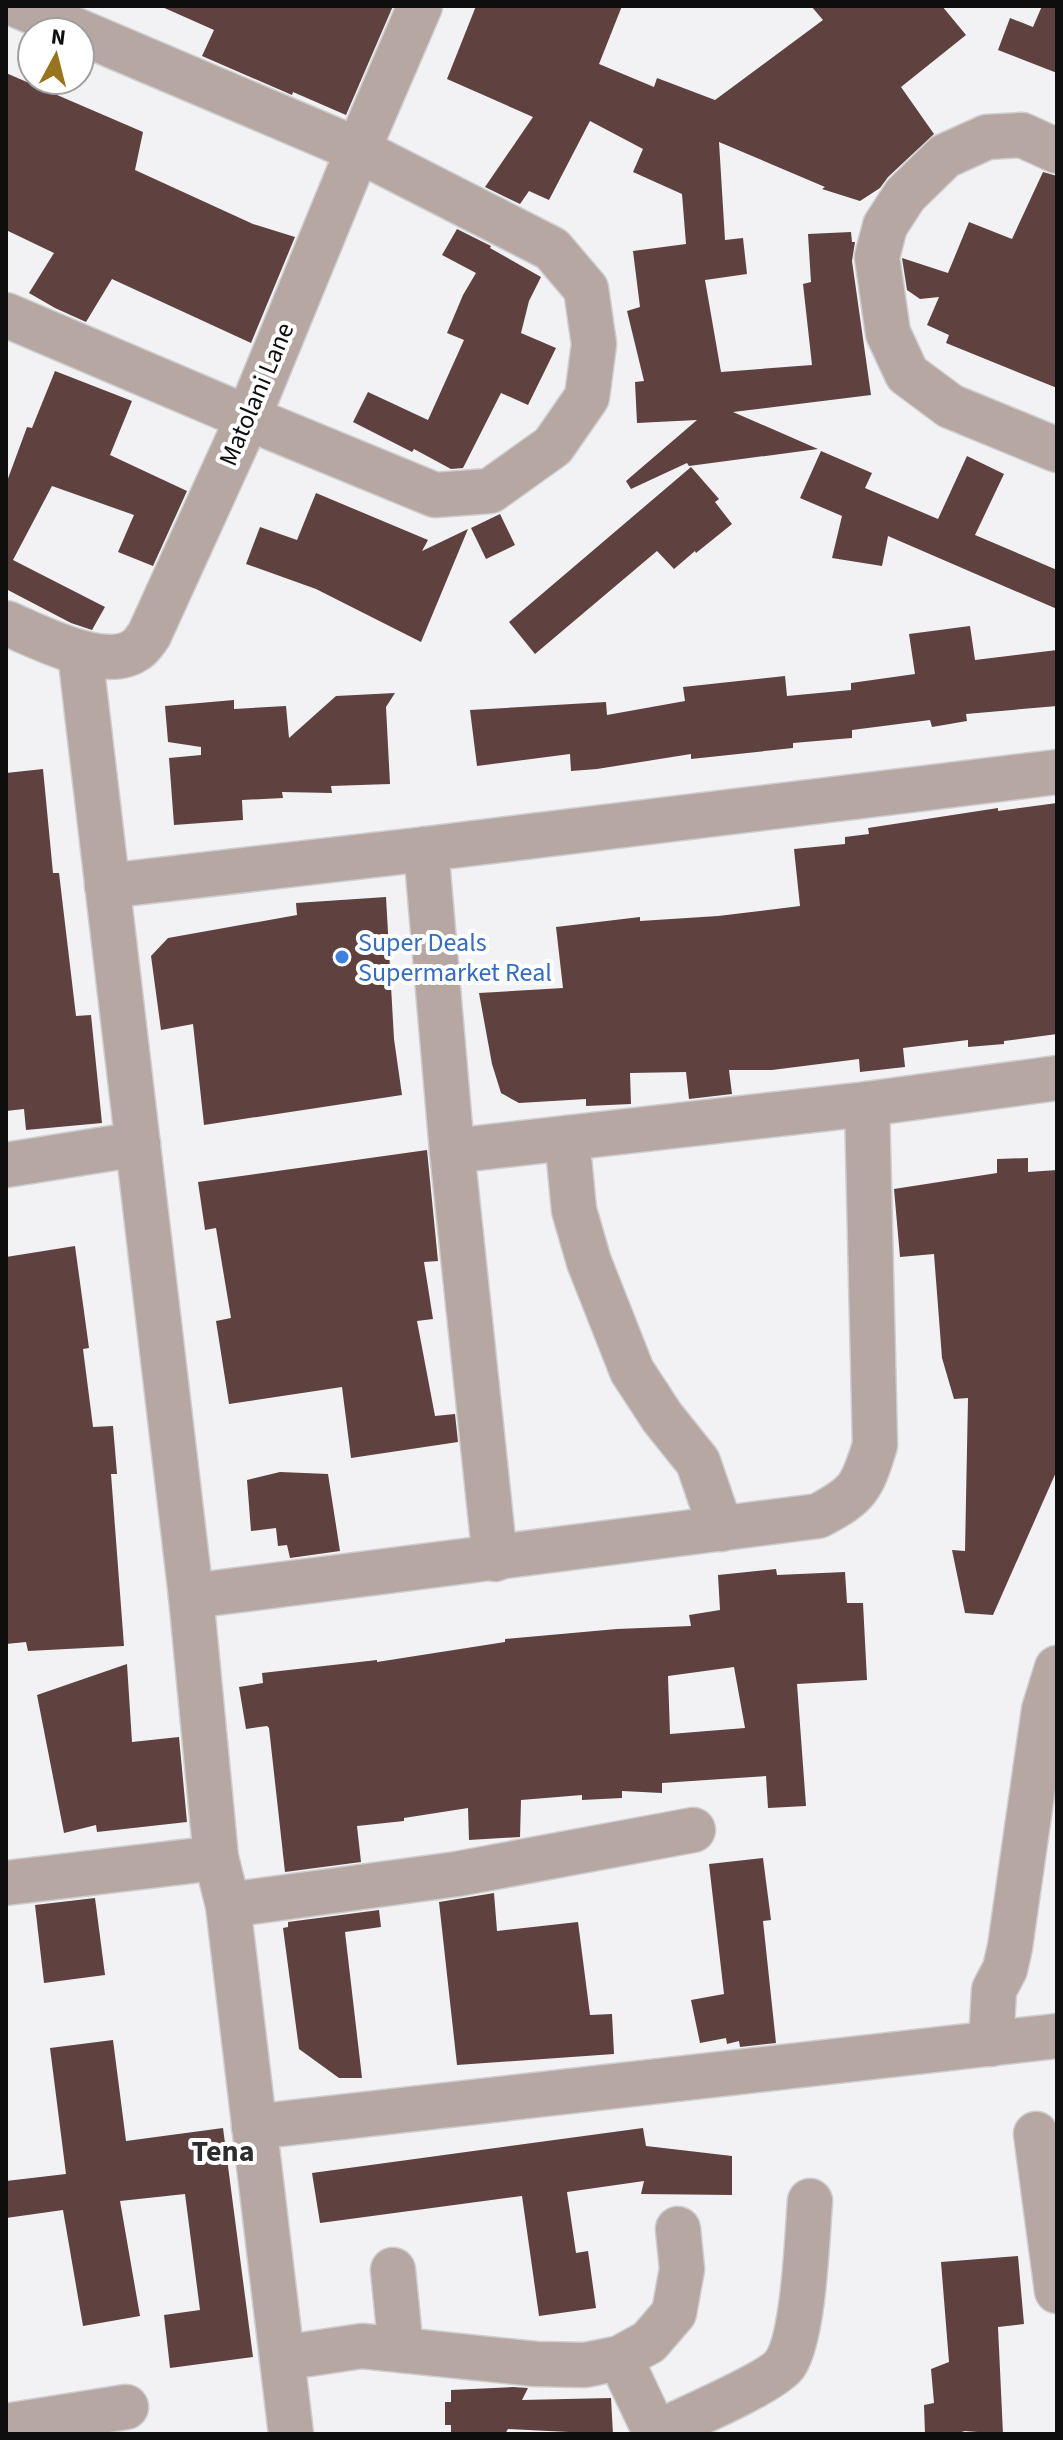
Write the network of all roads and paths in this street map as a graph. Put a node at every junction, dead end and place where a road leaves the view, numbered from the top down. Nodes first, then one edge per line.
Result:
1 (19, 6) edge
2 (420, 6) edge
3 (358, 150) junction
4 (1057, 151) edge
5 (6, 315) edge
6 (248, 418) junction
7 (1057, 450) edge
8 (6, 623) edge
9 (80, 653) junction
10 (1057, 772) edge
11 (426, 849) junction
12 (107, 886) junction
13 (1057, 1078) edge
14 (867, 1104) junction
15 (567, 1138) junction
16 (138, 1144) junction
17 (452, 1151) junction
18 (6, 1165) edge
19 (721, 1529) junction
20 (495, 1559) junction
21 (191, 1596) junction
22 (1057, 1668) edge
23 (693, 1830) dead end
24 (216, 1858) junction
25 (6, 1883) edge
26 (228, 1905) junction
27 (1057, 2036) edge
28 (991, 2044) junction
29 (254, 2127) junction
30 (1036, 2134) dead end
31 (810, 2201) dead end
32 (678, 2229) dead end
33 (393, 2270) dead end
34 (1057, 2291) edge
35 (401, 2350) junction
36 (282, 2358) junction
37 (620, 2358) junction
38 (126, 2407) dead end
39 (6, 2426) edge
40 (291, 2434) edge
41 (656, 2434) edge

1 - 3 street
2 - 3 street, Matolani Lane
3 - 6 street, Matolani Lane
3 - 6 street
4 - 7 street
5 - 6 street
6 - 9 street, Matolani Lane
8 - 9 street, Matolani Lane
9 - 12 street
10 - 11 street
11 - 12 street
11 - 17 street
12 - 16 street
13 - 14 street
14 - 15 street
14 - 19 street
15 - 17 street
15 - 19 street
16 - 18 street
16 - 21 street
17 - 20 street
19 - 20 street
20 - 21 street
21 - 24 street
22 - 28 street
23 - 26 street
24 - 25 street
24 - 26 street
26 - 29 street
27 - 28 street
28 - 29 street
29 - 36 street
30 - 34 street
31 - 41 street
32 - 37 street
33 - 35 street
35 - 36 street
35 - 37 street
36 - 40 street
37 - 41 street
38 - 39 street

